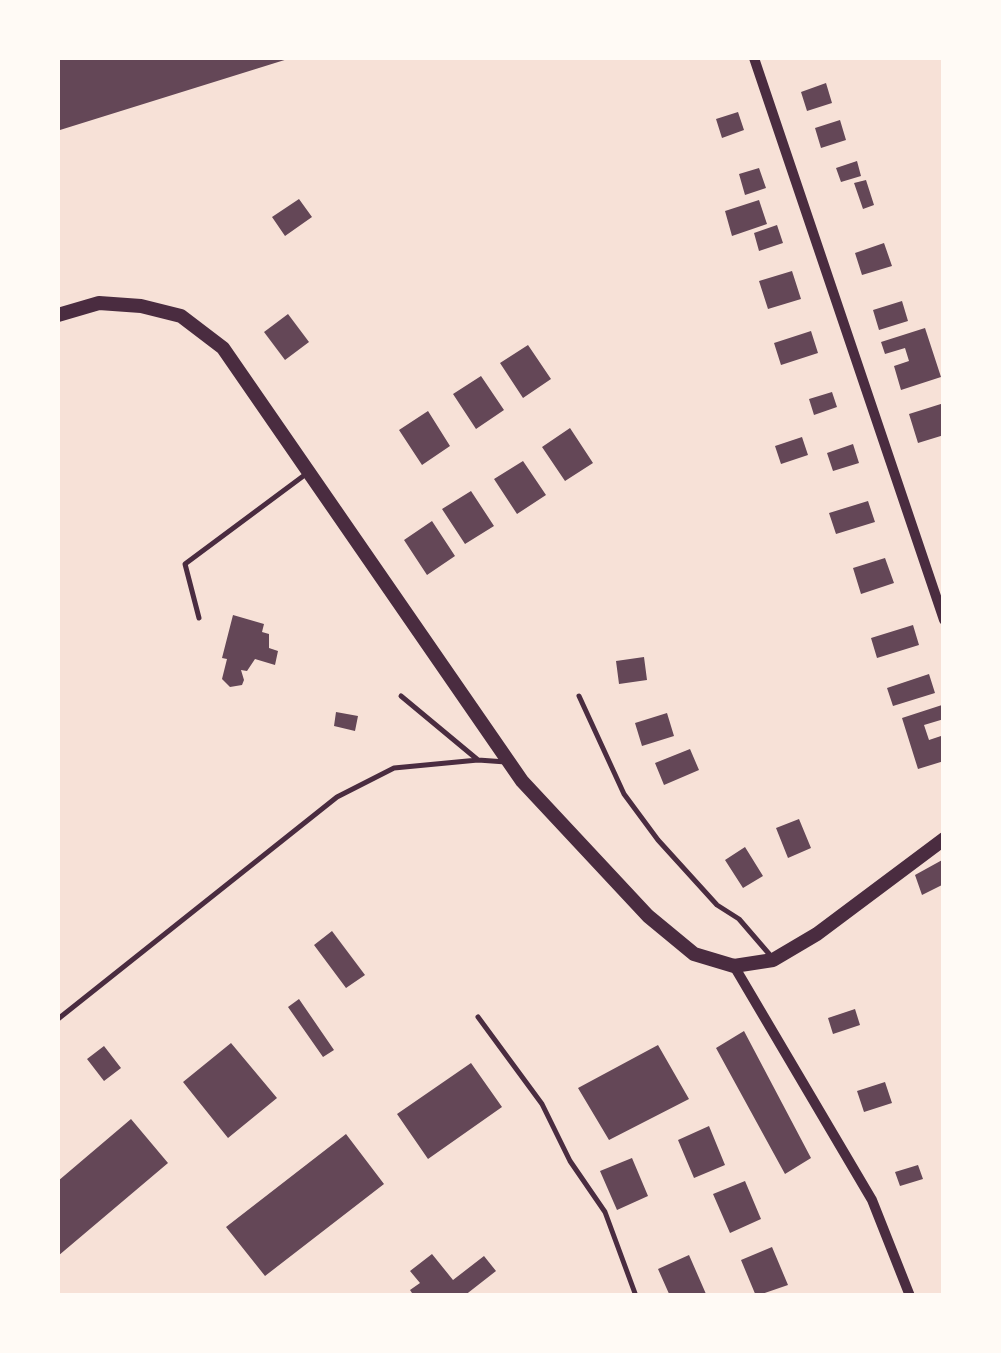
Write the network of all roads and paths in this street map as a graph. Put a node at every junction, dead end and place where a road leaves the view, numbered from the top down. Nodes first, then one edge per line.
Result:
1 (754, 58) edge
2 (58, 315) edge
3 (308, 472) junction
4 (199, 618) dead end
5 (944, 620) edge
6 (401, 696) dead end
7 (579, 696) dead end
8 (478, 760) junction
9 (509, 762) junction
10 (944, 839) edge
11 (773, 960) junction
12 (734, 966) junction
13 (478, 1017) dead end
14 (58, 1019) edge
15 (636, 1296) edge
16 (910, 1296) edge

1 - 5 street
2 - 3 street
3 - 4 lane
3 - 9 street
6 - 8 lane
7 - 11 lane
8 - 9 lane
8 - 14 lane
9 - 12 street
10 - 11 street
11 - 12 street
12 - 16 street
13 - 15 lane

